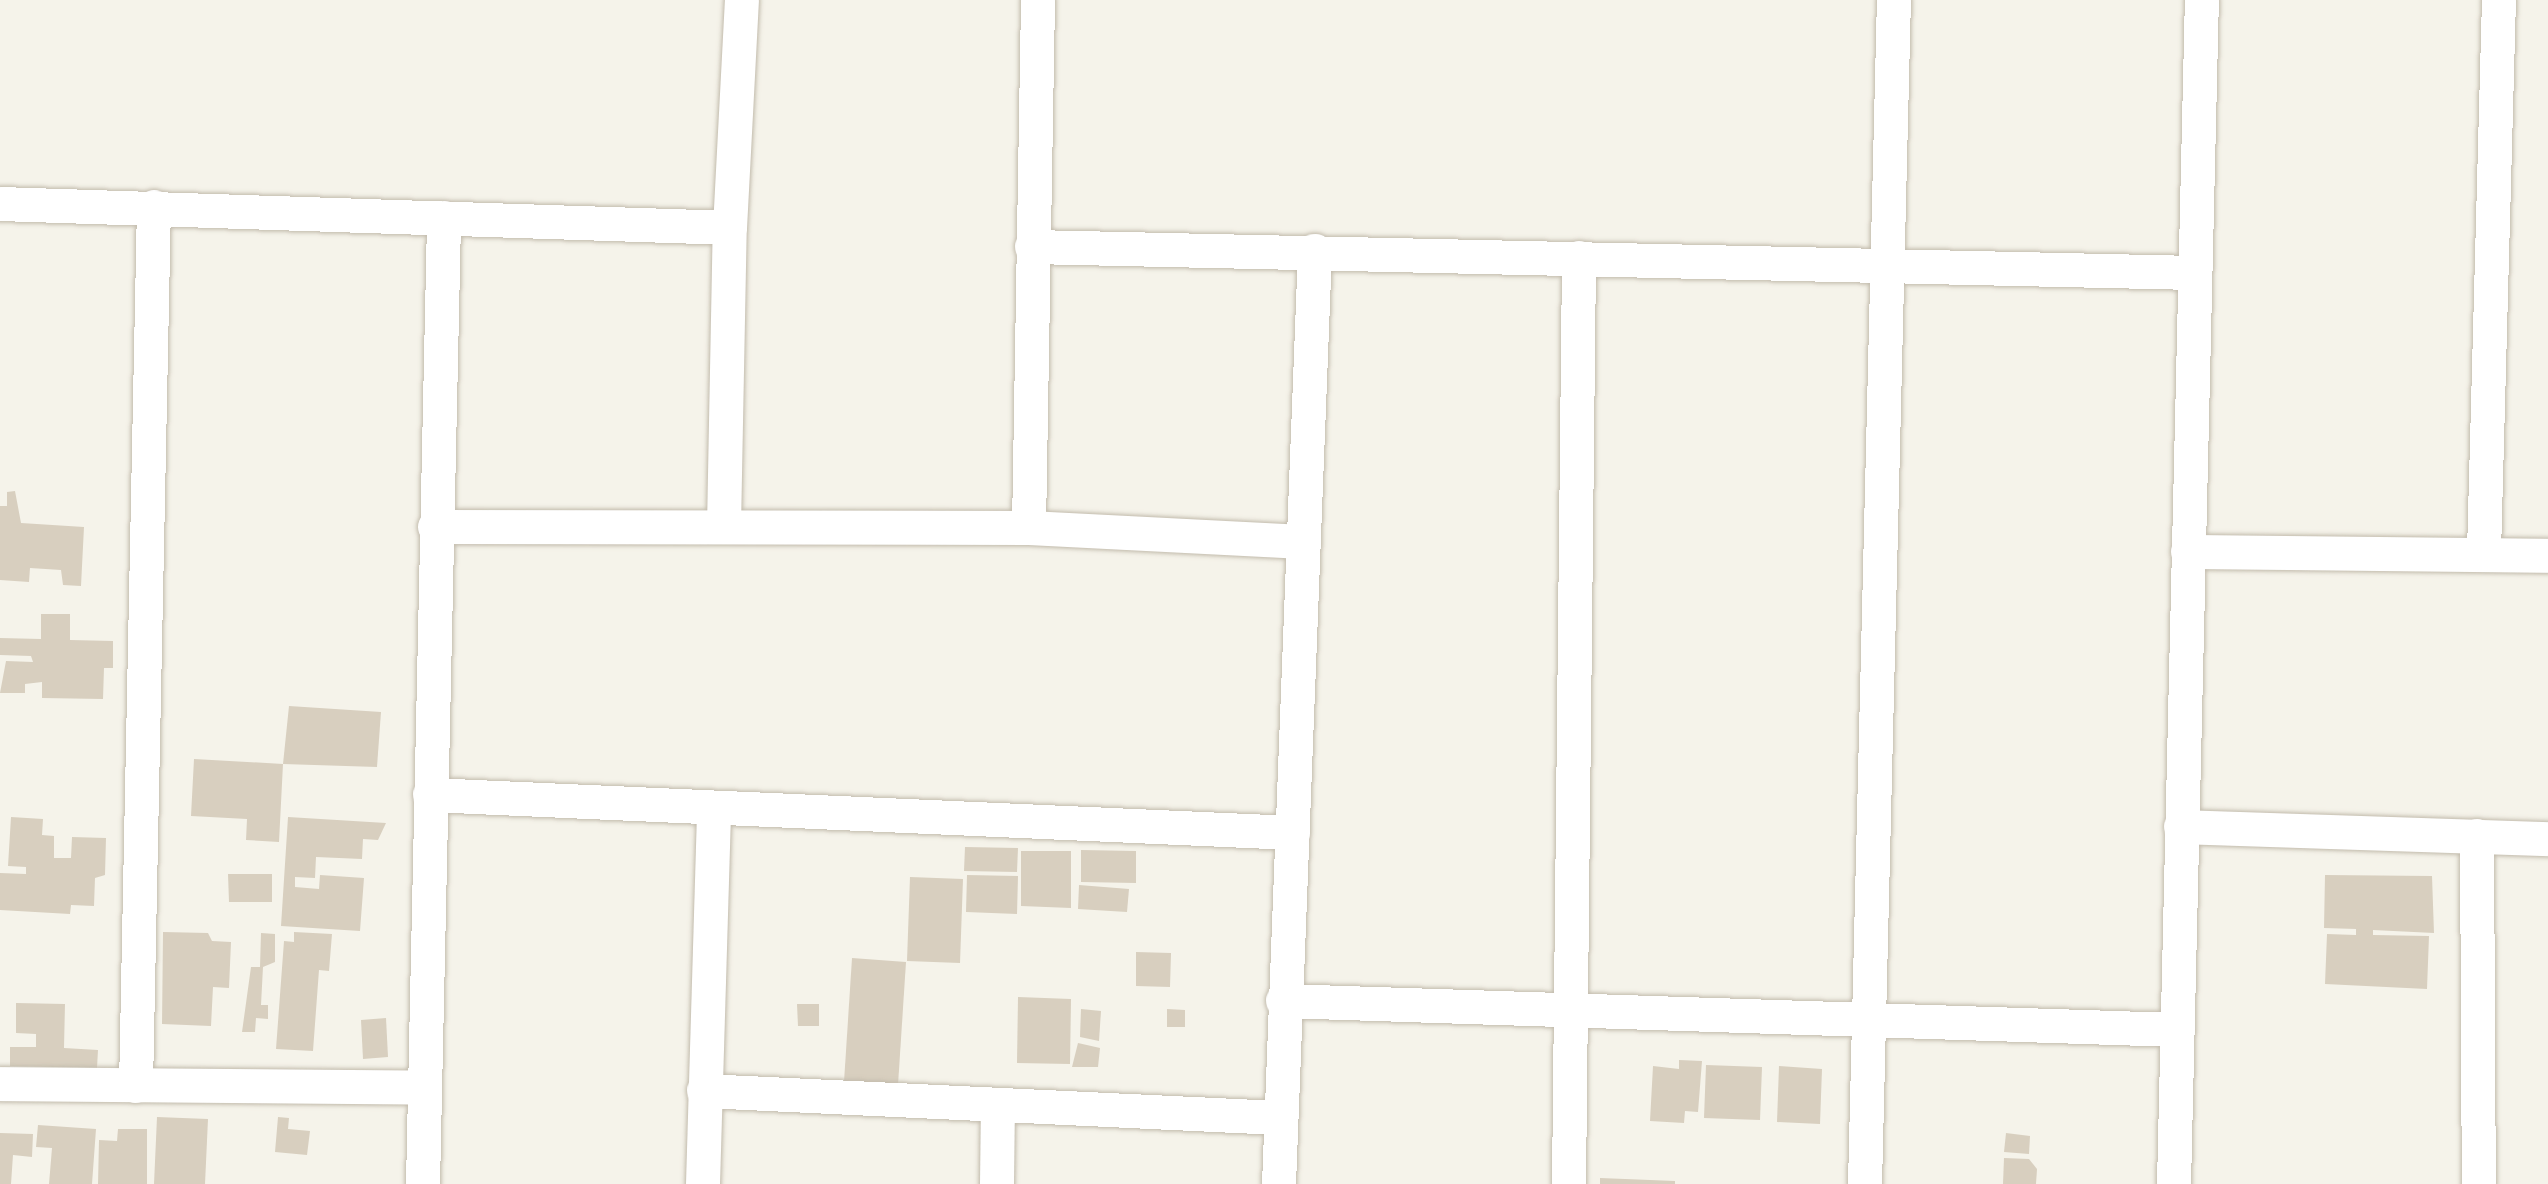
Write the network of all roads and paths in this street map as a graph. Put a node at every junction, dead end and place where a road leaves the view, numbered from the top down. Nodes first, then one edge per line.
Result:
1 (742, 0) edge
2 (1038, 0) edge
3 (1894, 0) edge
4 (2202, 0) edge
5 (2499, 0) edge
6 (0, 204) edge
7 (154, 207) junction
8 (444, 218) junction
9 (730, 228) junction
10 (1032, 247) junction
11 (1315, 251) junction
12 (1579, 258) junction
13 (1889, 266) junction
14 (2195, 273) junction
15 (435, 527) junction
16 (724, 527) junction
17 (1029, 528) junction
18 (1304, 542) junction
19 (2188, 552) junction
20 (2484, 553) junction
21 (2548, 556) edge
22 (430, 795) junction
23 (714, 808) junction
24 (2181, 827) junction
25 (1293, 833) junction
26 (2477, 836) junction
27 (2548, 839) edge
28 (1283, 1001) junction
29 (1571, 1010) junction
30 (1866, 1020) junction
31 (2176, 1030) junction
32 (0, 1084) edge
33 (136, 1086) junction
34 (425, 1088) junction
35 (704, 1091) junction
36 (998, 1105) junction
37 (1279, 1118) junction
38 (423, 1184) edge
39 (703, 1184) edge
40 (997, 1184) edge
41 (1279, 1184) edge
42 (1569, 1184) edge
43 (1865, 1184) edge
44 (2174, 1184) edge
45 (2479, 1184) edge

1 - 9 street
2 - 10 street
3 - 13 street
4 - 14 street
5 - 20 street
6 - 7 street
7 - 8 street
7 - 33 street
8 - 9 street
8 - 15 street
9 - 16 street
10 - 11 street
10 - 17 street
11 - 12 street
11 - 18 street
12 - 13 street
12 - 29 street
13 - 14 street
13 - 30 street
14 - 19 street
15 - 16 street
15 - 22 street
16 - 17 street
17 - 18 street
18 - 25 street
19 - 20 street
19 - 24 street
20 - 21 street
22 - 23 street
22 - 34 street
23 - 25 street
23 - 35 street
24 - 26 street
24 - 31 street
25 - 28 street
26 - 27 street
26 - 45 street
28 - 29 street
28 - 37 street
29 - 30 street
29 - 42 street
30 - 31 street
30 - 43 street
31 - 44 street
32 - 33 street
33 - 34 street
34 - 38 street
35 - 36 street
35 - 39 street
36 - 37 street
36 - 40 street
37 - 41 street

